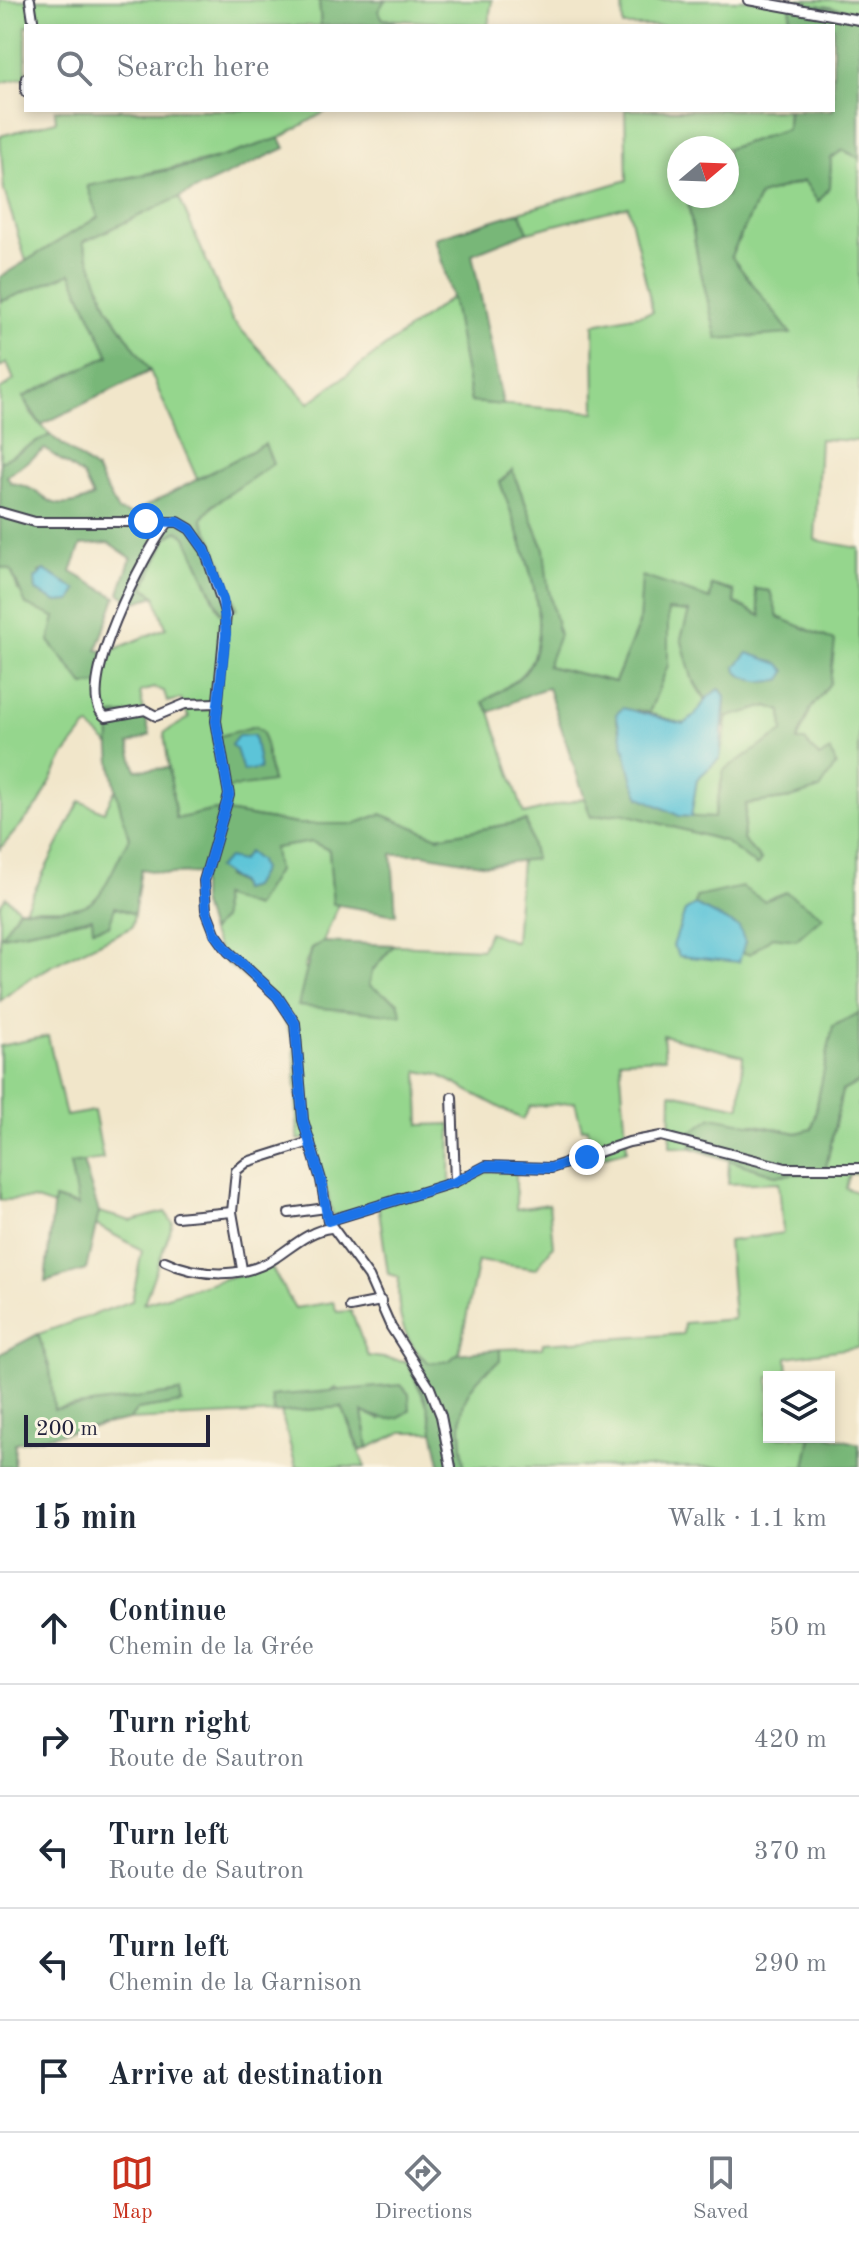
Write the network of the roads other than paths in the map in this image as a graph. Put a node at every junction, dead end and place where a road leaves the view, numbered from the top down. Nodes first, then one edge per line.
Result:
1 (30, 0) edge
2 (748, 0) edge
3 (859, 20) edge
4 (34, 24) edge
5 (0, 512) edge
6 (174, 522) junction
7 (217, 703) junction
8 (452, 1097) dead end
9 (310, 1142) junction
10 (859, 1168) edge
11 (455, 1182) junction
12 (326, 1208) junction
13 (232, 1212) junction
14 (289, 1213) dead end
15 (177, 1217) dead end
16 (330, 1224) junction
17 (165, 1261) dead end
18 (242, 1269) junction
19 (381, 1301) junction
20 (350, 1307) dead end
21 (451, 1467) edge

1 - 4 street
2 - 3 street
5 - 6 street
6 - 7 street
6 - 7 street
7 - 9 street
8 - 11 street
9 - 12 street
9 - 13 street
10 - 11 street
11 - 16 street
12 - 14 street
12 - 16 street
13 - 15 street
13 - 18 street
16 - 18 street
16 - 19 street
17 - 18 street
19 - 20 street
19 - 21 street

